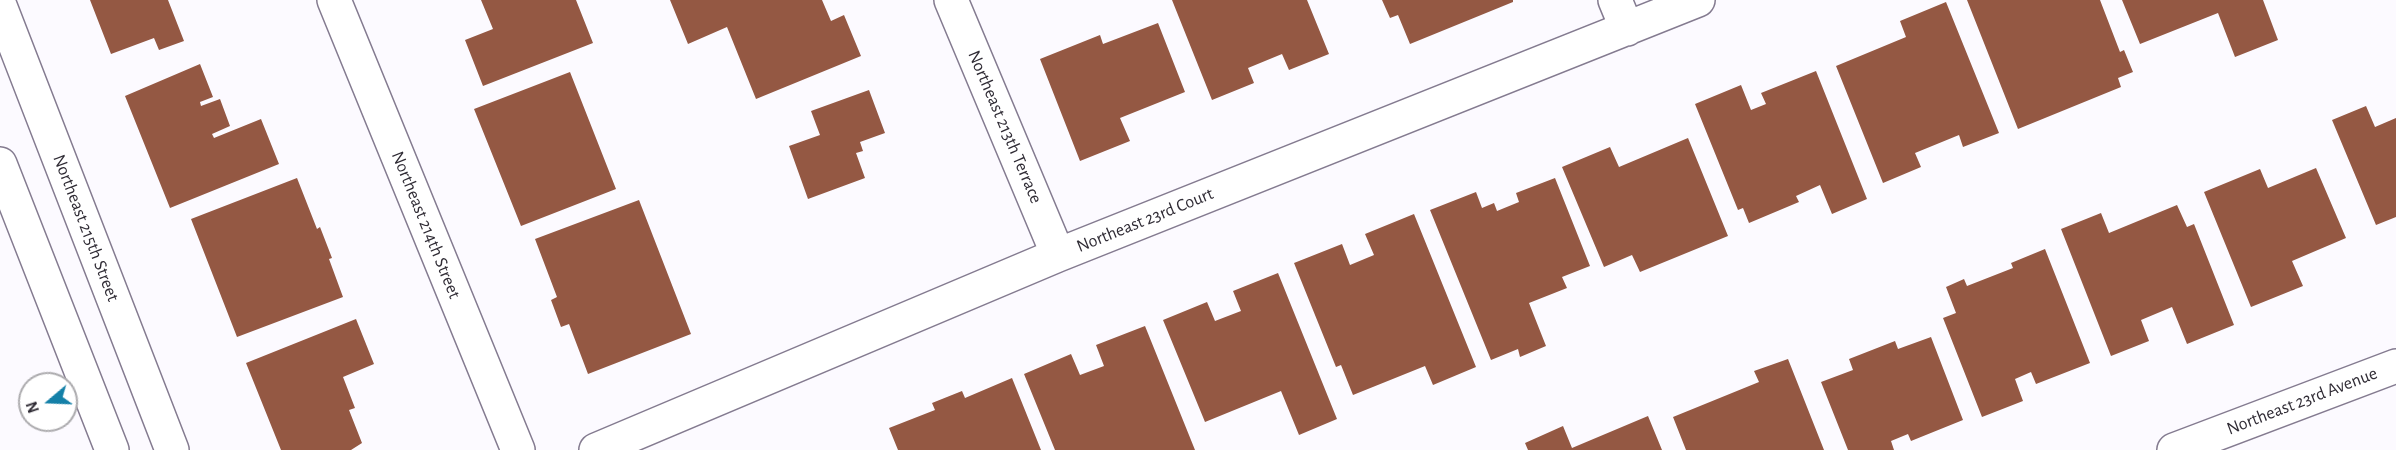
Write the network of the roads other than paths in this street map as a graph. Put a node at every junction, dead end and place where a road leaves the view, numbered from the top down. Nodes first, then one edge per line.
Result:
1 (334, 0) edge
2 (951, 0) edge
3 (1698, 0) edge
4 (0, 6) edge
5 (1621, 14) edge
6 (0, 164) edge
7 (1058, 255) junction
8 (2396, 366) edge
9 (112, 450) edge
10 (172, 450) edge
11 (518, 450) edge
12 (596, 450) edge
13 (2174, 450) edge

1 - 11 street, Northeast 214th Street
2 - 7 street, Northeast 213th Terrace
3 - 5 street, Northeast 23rd Court
4 - 10 street, Northeast 215th Street
5 - 7 street, Northeast 23rd Court
6 - 9 street
7 - 12 street, Northeast 23rd Court
8 - 13 street, Northeast 23rd Avenue

